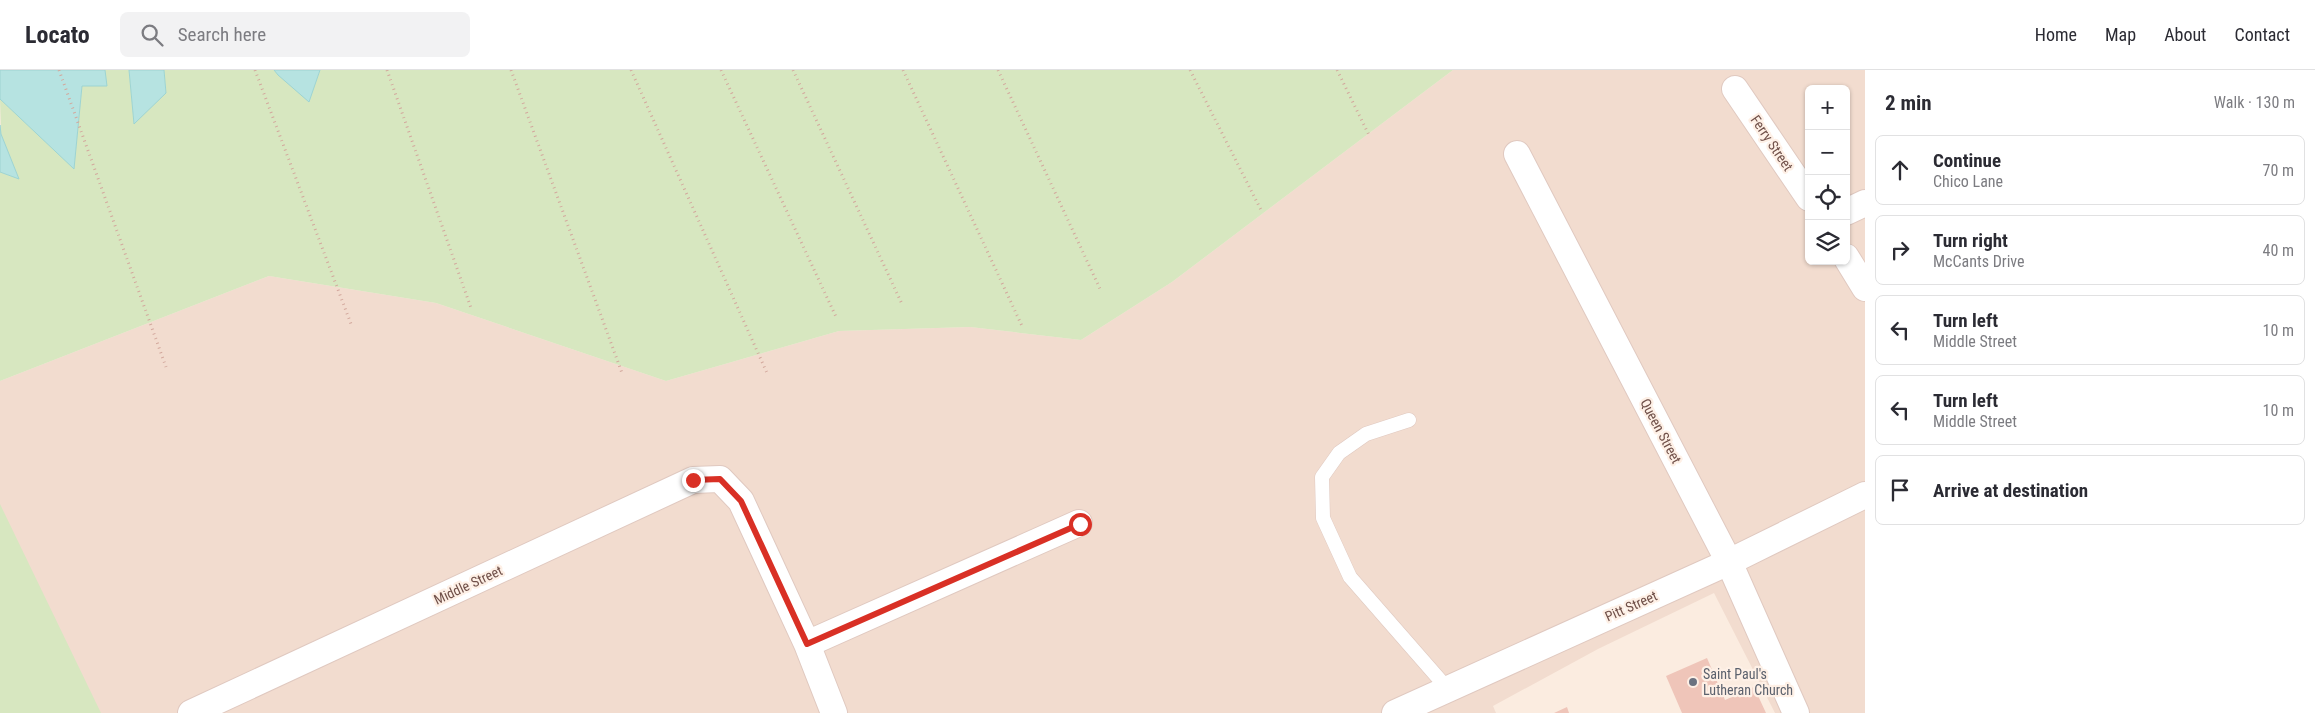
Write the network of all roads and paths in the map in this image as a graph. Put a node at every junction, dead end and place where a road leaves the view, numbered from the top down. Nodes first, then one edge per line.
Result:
1 (59, 70) edge
2 (255, 70) edge
3 (387, 70) edge
4 (511, 70) edge
5 (632, 70) edge
6 (722, 70) edge
7 (793, 70) edge
8 (903, 70) edge
9 (998, 70) edge
10 (1190, 70) edge
11 (1337, 70) edge
12 (1735, 89) dead end
13 (1369, 135) dead end
14 (1517, 154) dead end
15 (1805, 192) edge
16 (1865, 203) edge
17 (1850, 210) edge
18 (1262, 212) dead end
19 (1850, 264) edge
20 (1865, 288) edge
21 (1100, 291) dead end
22 (902, 304) dead end
23 (471, 308) dead end
24 (838, 319) dead end
25 (351, 324) dead end
26 (1022, 326) dead end
27 (166, 367) dead end
28 (622, 373) dead end
29 (767, 373) dead end
30 (1409, 420) dead end
31 (1865, 495) edge
32 (1080, 524) dead end
33 (1729, 562) junction
34 (807, 644) junction
35 (1447, 688) junction
36 (191, 713) edge
37 (834, 713) edge
38 (1395, 713) edge
39 (1796, 713) edge

1 - 27 path
2 - 25 path
3 - 23 path
4 - 28 path
5 - 29 path
6 - 24 path
7 - 22 path
8 - 26 path
9 - 21 path
10 - 18 path
11 - 13 path
12 - 15 street, Ferry Street
14 - 33 street, Queen Street
16 - 17 street
19 - 20 street
30 - 35 lane
31 - 33 street, Pitt Street
32 - 34 street
33 - 35 street, Pitt Street
33 - 39 street, Queen Street
34 - 36 street, Middle Street
34 - 37 street, Middle Street
35 - 38 street, Pitt Street

